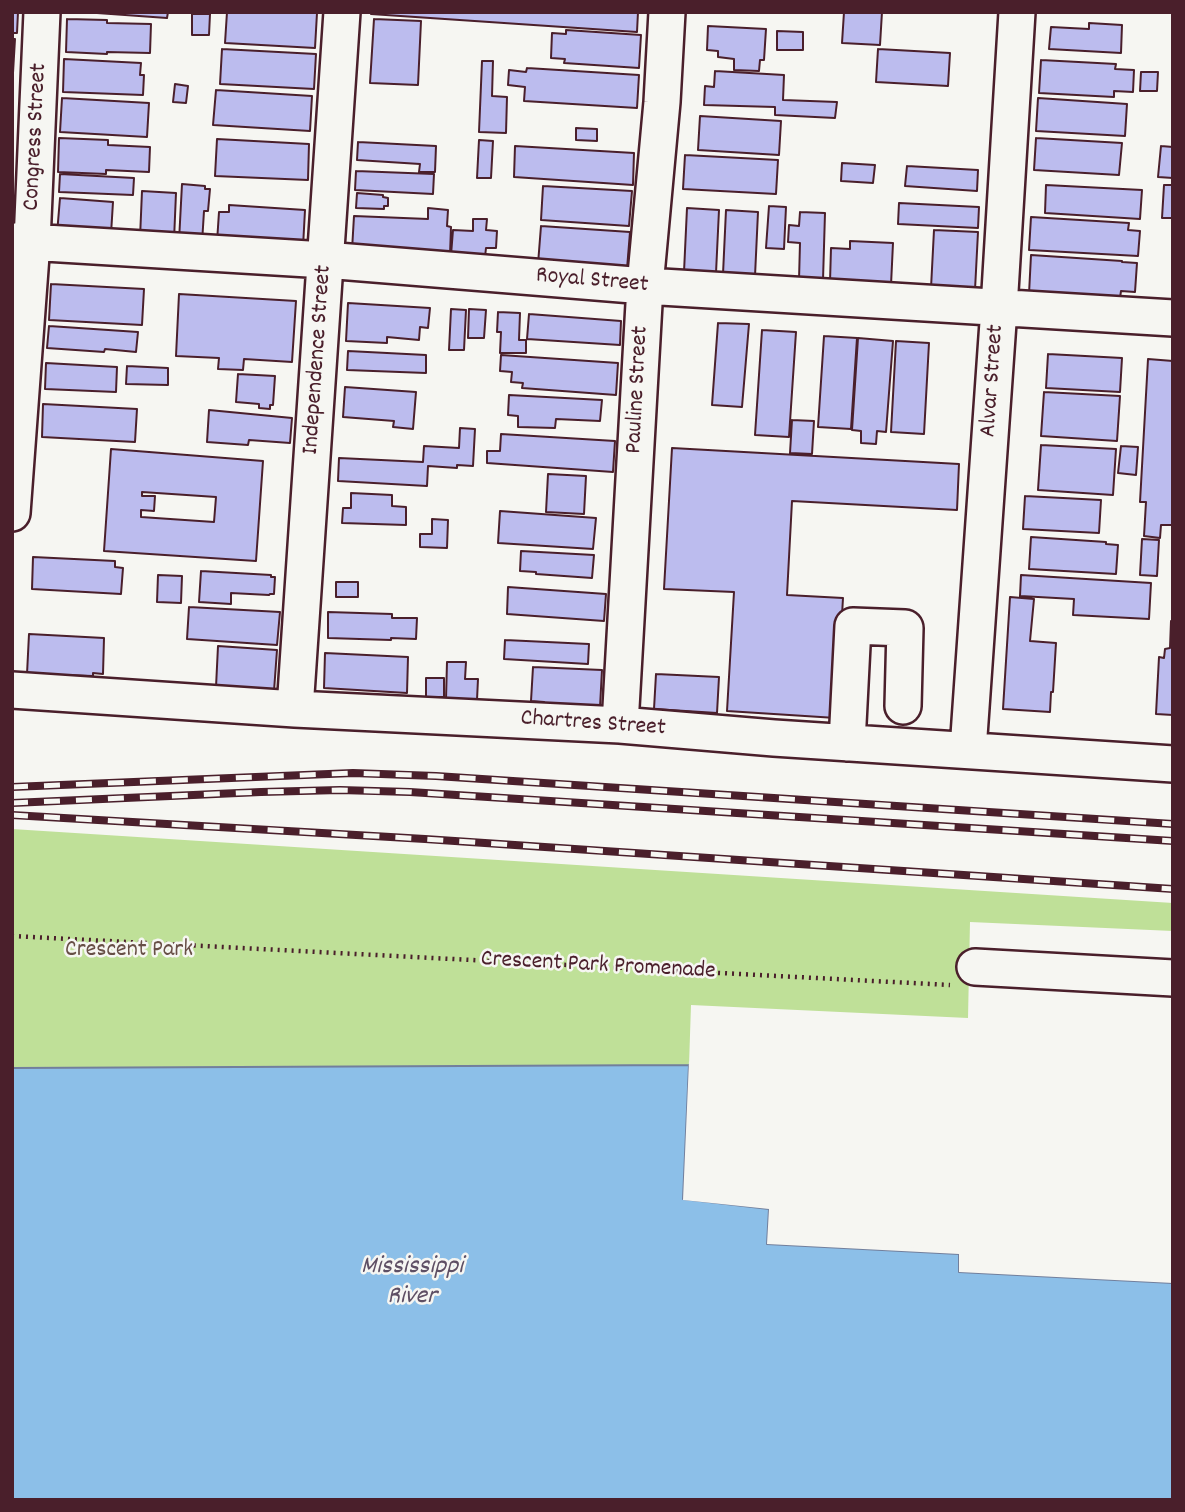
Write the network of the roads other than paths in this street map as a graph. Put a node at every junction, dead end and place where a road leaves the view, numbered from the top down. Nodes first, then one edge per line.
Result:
1 (42, 12) edge
2 (342, 12) edge
3 (667, 12) edge
4 (1017, 12) edge
5 (22, 242) edge
6 (326, 260) junction
7 (645, 286) junction
8 (999, 308) junction
9 (1173, 318) edge
10 (12, 513) edge
11 (12, 690) edge
12 (903, 706) dead end
13 (295, 709) junction
14 (620, 726) junction
15 (847, 743) junction
16 (968, 750) junction
17 (1173, 764) edge
18 (975, 968) road end
19 (1173, 978) edge

1 - 5 street, Congress Street
2 - 6 street, Independence Street
3 - 7 street, Pauline Street
4 - 8 street, Alvar Street
5 - 6 street, Royal Street
5 - 10 street, Congress Street
6 - 7 street, Royal Street
6 - 13 street, Independence Street
7 - 8 street, Royal Street
7 - 14 street, Pauline Street
8 - 9 street, Royal Street
8 - 16 street, Alvar Street
11 - 13 street, Chartres Street
12 - 15 street
13 - 14 street, Chartres Street
14 - 15 street, Chartres Street
15 - 16 street, Chartres Street
16 - 17 street, Chartres Street
18 - 19 street

